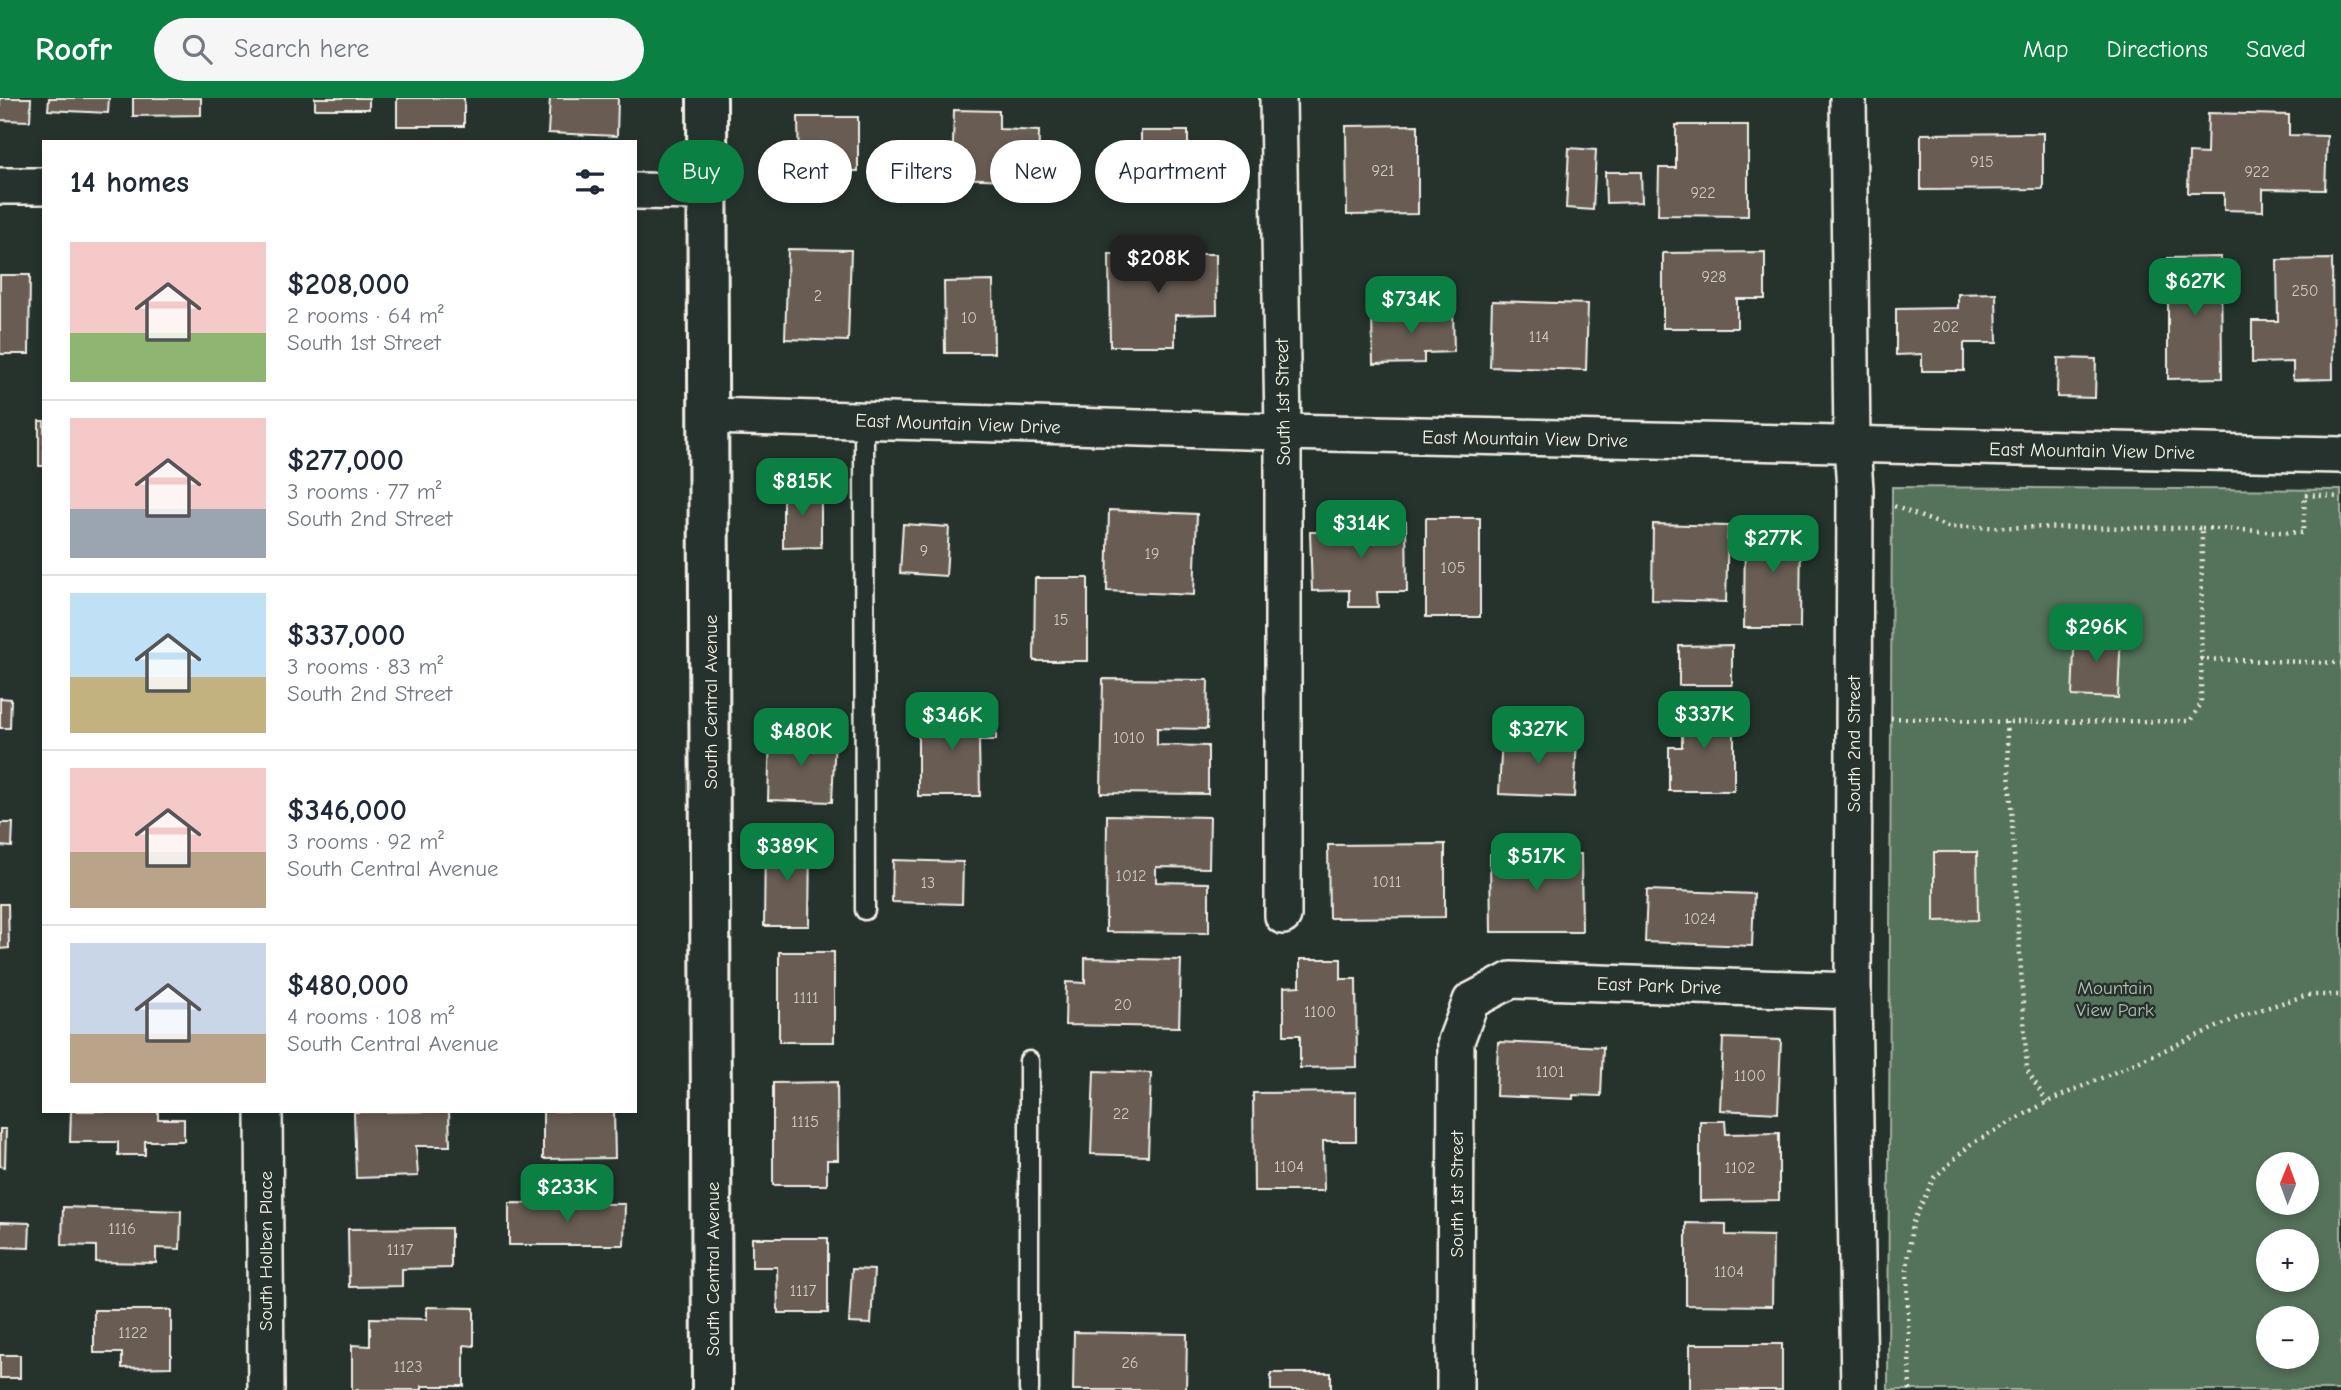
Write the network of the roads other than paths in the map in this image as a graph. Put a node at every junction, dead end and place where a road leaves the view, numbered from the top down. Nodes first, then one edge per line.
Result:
1 (707, 98) edge
2 (1278, 98) edge
3 (1848, 98) edge
4 (707, 140) edge
5 (0, 186) edge
6 (42, 186) edge
7 (637, 191) edge
8 (658, 191) edge
9 (707, 203) edge
10 (708, 416) junction
11 (864, 421) junction
12 (1283, 432) junction
13 (1852, 445) junction
14 (2341, 455) edge
15 (864, 910) dead end
16 (1283, 916) dead end
17 (1853, 990) junction
18 (1471, 1001) joint
19 (1029, 1061) dead end
20 (264, 1113) edge
21 (266, 1390) edge
22 (712, 1390) edge
23 (1029, 1390) edge
24 (1455, 1390) edge
25 (1859, 1390) edge

1 - 4 street, South Central Avenue
2 - 12 street, South 1st Street
3 - 13 street, South 2nd Street
5 - 6 street
7 - 8 street
9 - 10 street, South Central Avenue
10 - 11 street, East Mountain View Drive
10 - 22 street, South Central Avenue
11 - 12 street, East Mountain View Drive
11 - 15 lane
12 - 13 street, East Mountain View Drive
12 - 16 street, South 1st Street
13 - 14 street, East Mountain View Drive
13 - 17 street, South 2nd Street
17 - 18 street, East Park Drive
17 - 25 street, South 2nd Street
18 - 24 street, South 1st Street
19 - 23 lane
20 - 21 street, South Holben Place

